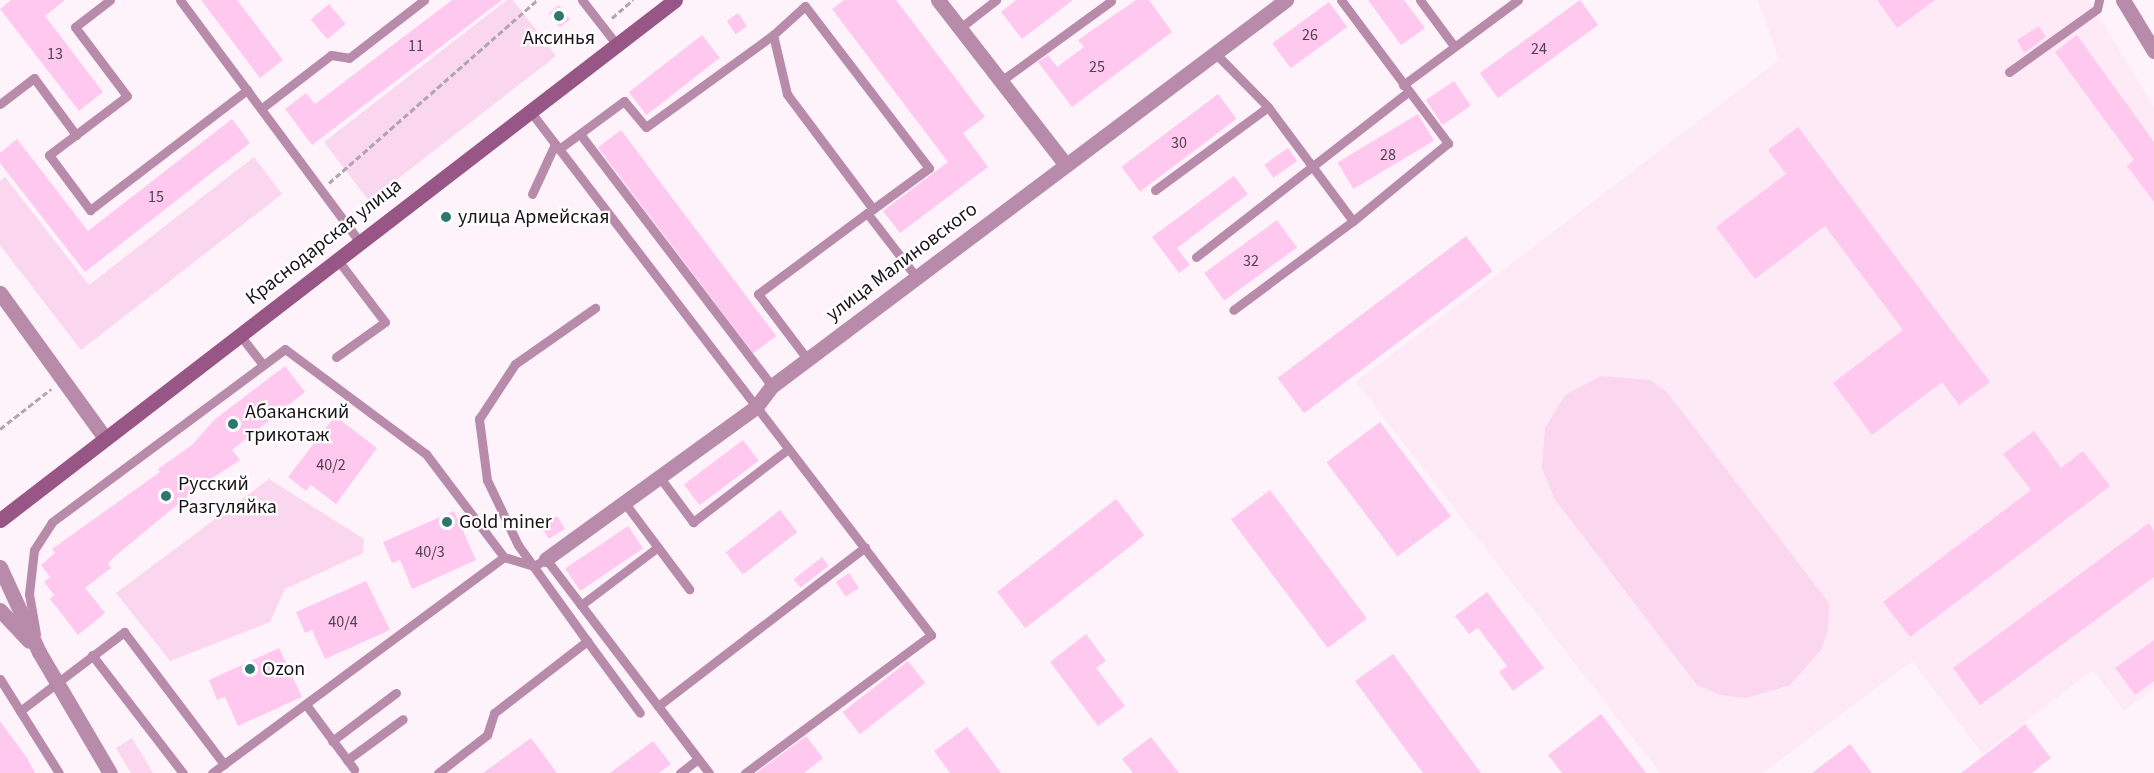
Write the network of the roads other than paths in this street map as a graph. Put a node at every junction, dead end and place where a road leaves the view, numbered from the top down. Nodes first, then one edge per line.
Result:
1 (110, 0) edge
2 (180, 0) edge
3 (424, 0) edge
4 (582, 0) edge
5 (675, 0) edge
6 (814, 0) edge
7 (938, 0) edge
8 (996, 0) edge
9 (1286, 0) edge
10 (1341, 0) edge
11 (1420, 0) edge
12 (1518, 0) edge
13 (2099, 0) edge
14 (2123, 0) edge
15 (1111, 1) edge
16 (805, 6) junction
17 (960, 28) junction
18 (773, 34) junction
19 (617, 45) junction
20 (1454, 46) junction
21 (2154, 51) edge
22 (1215, 53) junction
23 (2009, 72) dead end
24 (1001, 81) junction
25 (1406, 88) junction
26 (247, 90) junction
27 (0, 104) edge
28 (1268, 107) junction
29 (262, 108) junction
30 (530, 111) junction
31 (580, 134) junction
32 (76, 135) junction
33 (557, 146) junction
34 (1065, 164) junction
35 (1312, 166) junction
36 (1155, 190) dead end
37 (532, 194) dead end
38 (870, 211) junction
39 (1353, 221) junction
40 (360, 242) junction
41 (1196, 257) dead end
42 (336, 259) junction
43 (917, 278) junction
44 (0, 293) edge
45 (595, 308) dead end
46 (1233, 310) dead end
47 (240, 334) junction
48 (336, 357) dead end
49 (808, 360) junction
50 (261, 362) junction
51 (772, 386) junction
52 (756, 407) junction
53 (105, 438) junction
54 (788, 449) junction
55 (658, 476) junction
56 (624, 501) junction
57 (0, 520) edge
58 (865, 547) junction
59 (658, 548) junction
60 (504, 557) junction
61 (540, 562) junction
62 (0, 567) edge
63 (689, 589) dead end
64 (581, 604) junction
65 (0, 610) edge
66 (587, 641) junction
67 (39, 652) junction
68 (92, 655) junction
69 (0, 679) edge
70 (58, 683) junction
71 (396, 693) dead end
72 (307, 706) junction
73 (658, 706) junction
74 (20, 711) junction
75 (640, 713) dead end
76 (403, 719) dead end
77 (332, 741) junction
78 (698, 759) junction
79 (347, 760) junction
80 (224, 764) junction
81 (354, 769) dead end
82 (105, 771) edge
83 (59, 773) edge
84 (183, 773) edge
85 (212, 773) edge
86 (438, 773) edge
87 (680, 773) edge
88 (709, 773) edge
89 (745, 773) edge

1 - 32 lane
2 - 26 lane
3 - 29 lane
4 - 19 lane
5 - 19 main road, Краснодарская улица
6 - 16 lane
7 - 17 street
8 - 17 lane
9 - 22 street, улица Малиновского
10 - 25 lane
11 - 20 lane
12 - 20 lane
13 - 23 lane
14 - 21 street
15 - 24 lane
16 - 18 lane
16 - 38 lane
17 - 24 street
18 - 31 lane
18 - 38 lane
19 - 30 main road, Краснодарская улица
20 - 25 lane
22 - 28 lane
22 - 34 street, улица Малиновского
24 - 34 street
25 - 35 lane
25 - 39 lane
26 - 29 lane
26 - 32 lane
27 - 32 lane
28 - 35 lane
28 - 36 lane
29 - 40 lane
30 - 33 lane
30 - 40 main road, Краснодарская улица
31 - 33 lane
31 - 51 lane
33 - 37 lane
33 - 52 lane
34 - 43 street, улица Малиновского
35 - 39 lane
35 - 41 lane
38 - 43 lane
38 - 49 lane
39 - 46 lane
40 - 42 main road, Краснодарская улица
42 - 47 main road, Краснодарская улица
42 - 48 lane
43 - 49 street, улица Малиновского
44 - 53 street
45 - 61 lane
47 - 50 lane
47 - 53 main road, Краснодарская улица
49 - 51 street, улица Малиновского
50 - 60 lane
50 - 67 lane
51 - 52 street, улица Малиновского
52 - 54 lane
52 - 55 street, улица Малиновского
53 - 57 main road, Краснодарская улица
54 - 55 lane
54 - 58 lane
55 - 56 street, улица Малиновского
56 - 59 lane
56 - 61 street, улица Малиновского
58 - 73 lane
58 - 89 lane
59 - 63 lane
59 - 64 lane
60 - 61 lane
60 - 72 lane
61 - 64 lane
61 - 66 lane
62 - 67 street
64 - 73 lane
65 - 67 street
66 - 75 lane
66 - 86 lane
67 - 70 street
68 - 70 lane
68 - 80 lane
68 - 84 lane
69 - 74 lane
70 - 74 lane
70 - 82 street
71 - 77 lane
72 - 77 lane
72 - 80 lane
73 - 78 lane
74 - 83 lane
76 - 79 lane
77 - 79 lane
78 - 87 lane
78 - 88 lane
79 - 81 lane
80 - 85 lane

